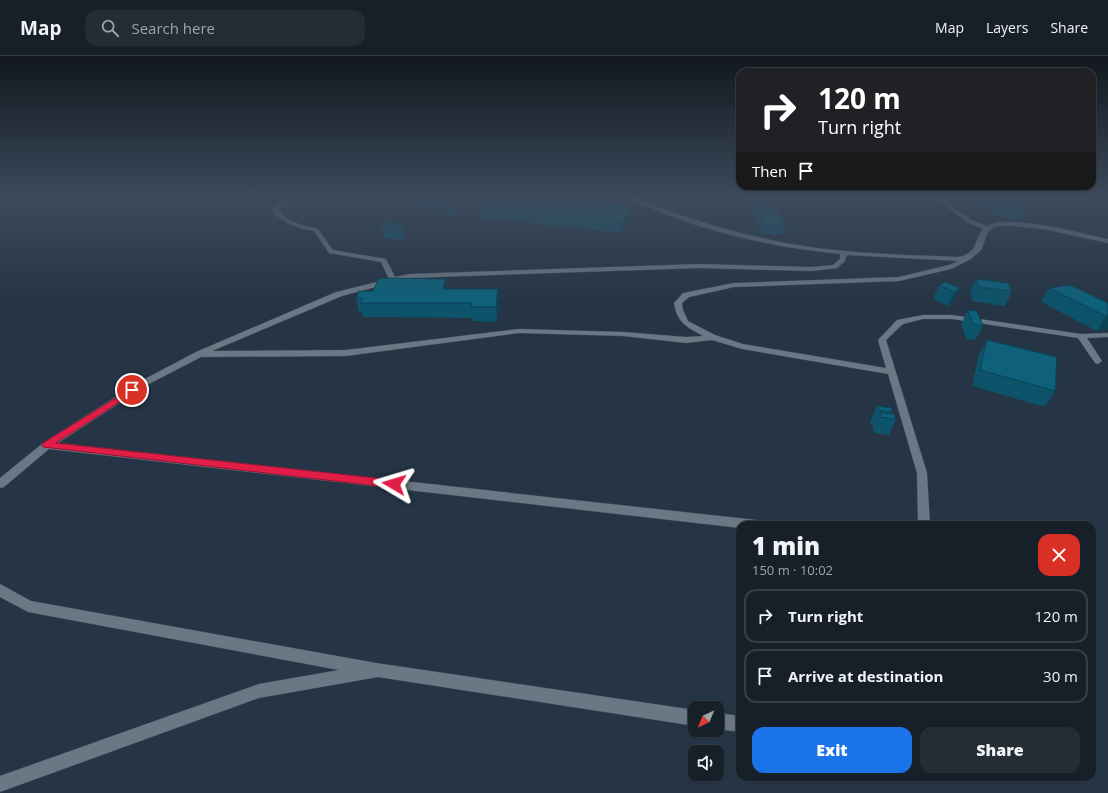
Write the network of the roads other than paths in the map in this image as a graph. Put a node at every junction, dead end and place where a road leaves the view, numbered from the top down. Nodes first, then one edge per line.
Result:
1 (318, 232) edge
2 (728, 232) edge
3 (984, 232) edge
4 (1067, 232) edge
5 (1108, 240) edge
6 (844, 253) junction
7 (968, 258) junction
8 (393, 280) junction
9 (1108, 335) edge
10 (1081, 336) junction
11 (712, 337) junction
12 (199, 354) junction
13 (1098, 361) dead end
14 (892, 372) junction
15 (46, 445) junction
16 (0, 484) edge
17 (924, 521) edge
18 (736, 523) edge
19 (0, 590) edge
20 (378, 670) junction
21 (688, 717) edge
22 (724, 722) edge
23 (736, 723) edge
24 (0, 784) edge

1 - 8 lane
2 - 6 lane
3 - 7 lane
4 - 5 lane
6 - 7 lane
6 - 8 lane
7 - 11 lane
8 - 12 lane
9 - 10 lane
10 - 13 lane
10 - 14 lane
11 - 12 lane
11 - 14 lane
12 - 15 lane
14 - 17 lane
15 - 16 lane
15 - 18 lane
19 - 20 lane
20 - 21 lane
20 - 24 lane
22 - 23 lane

